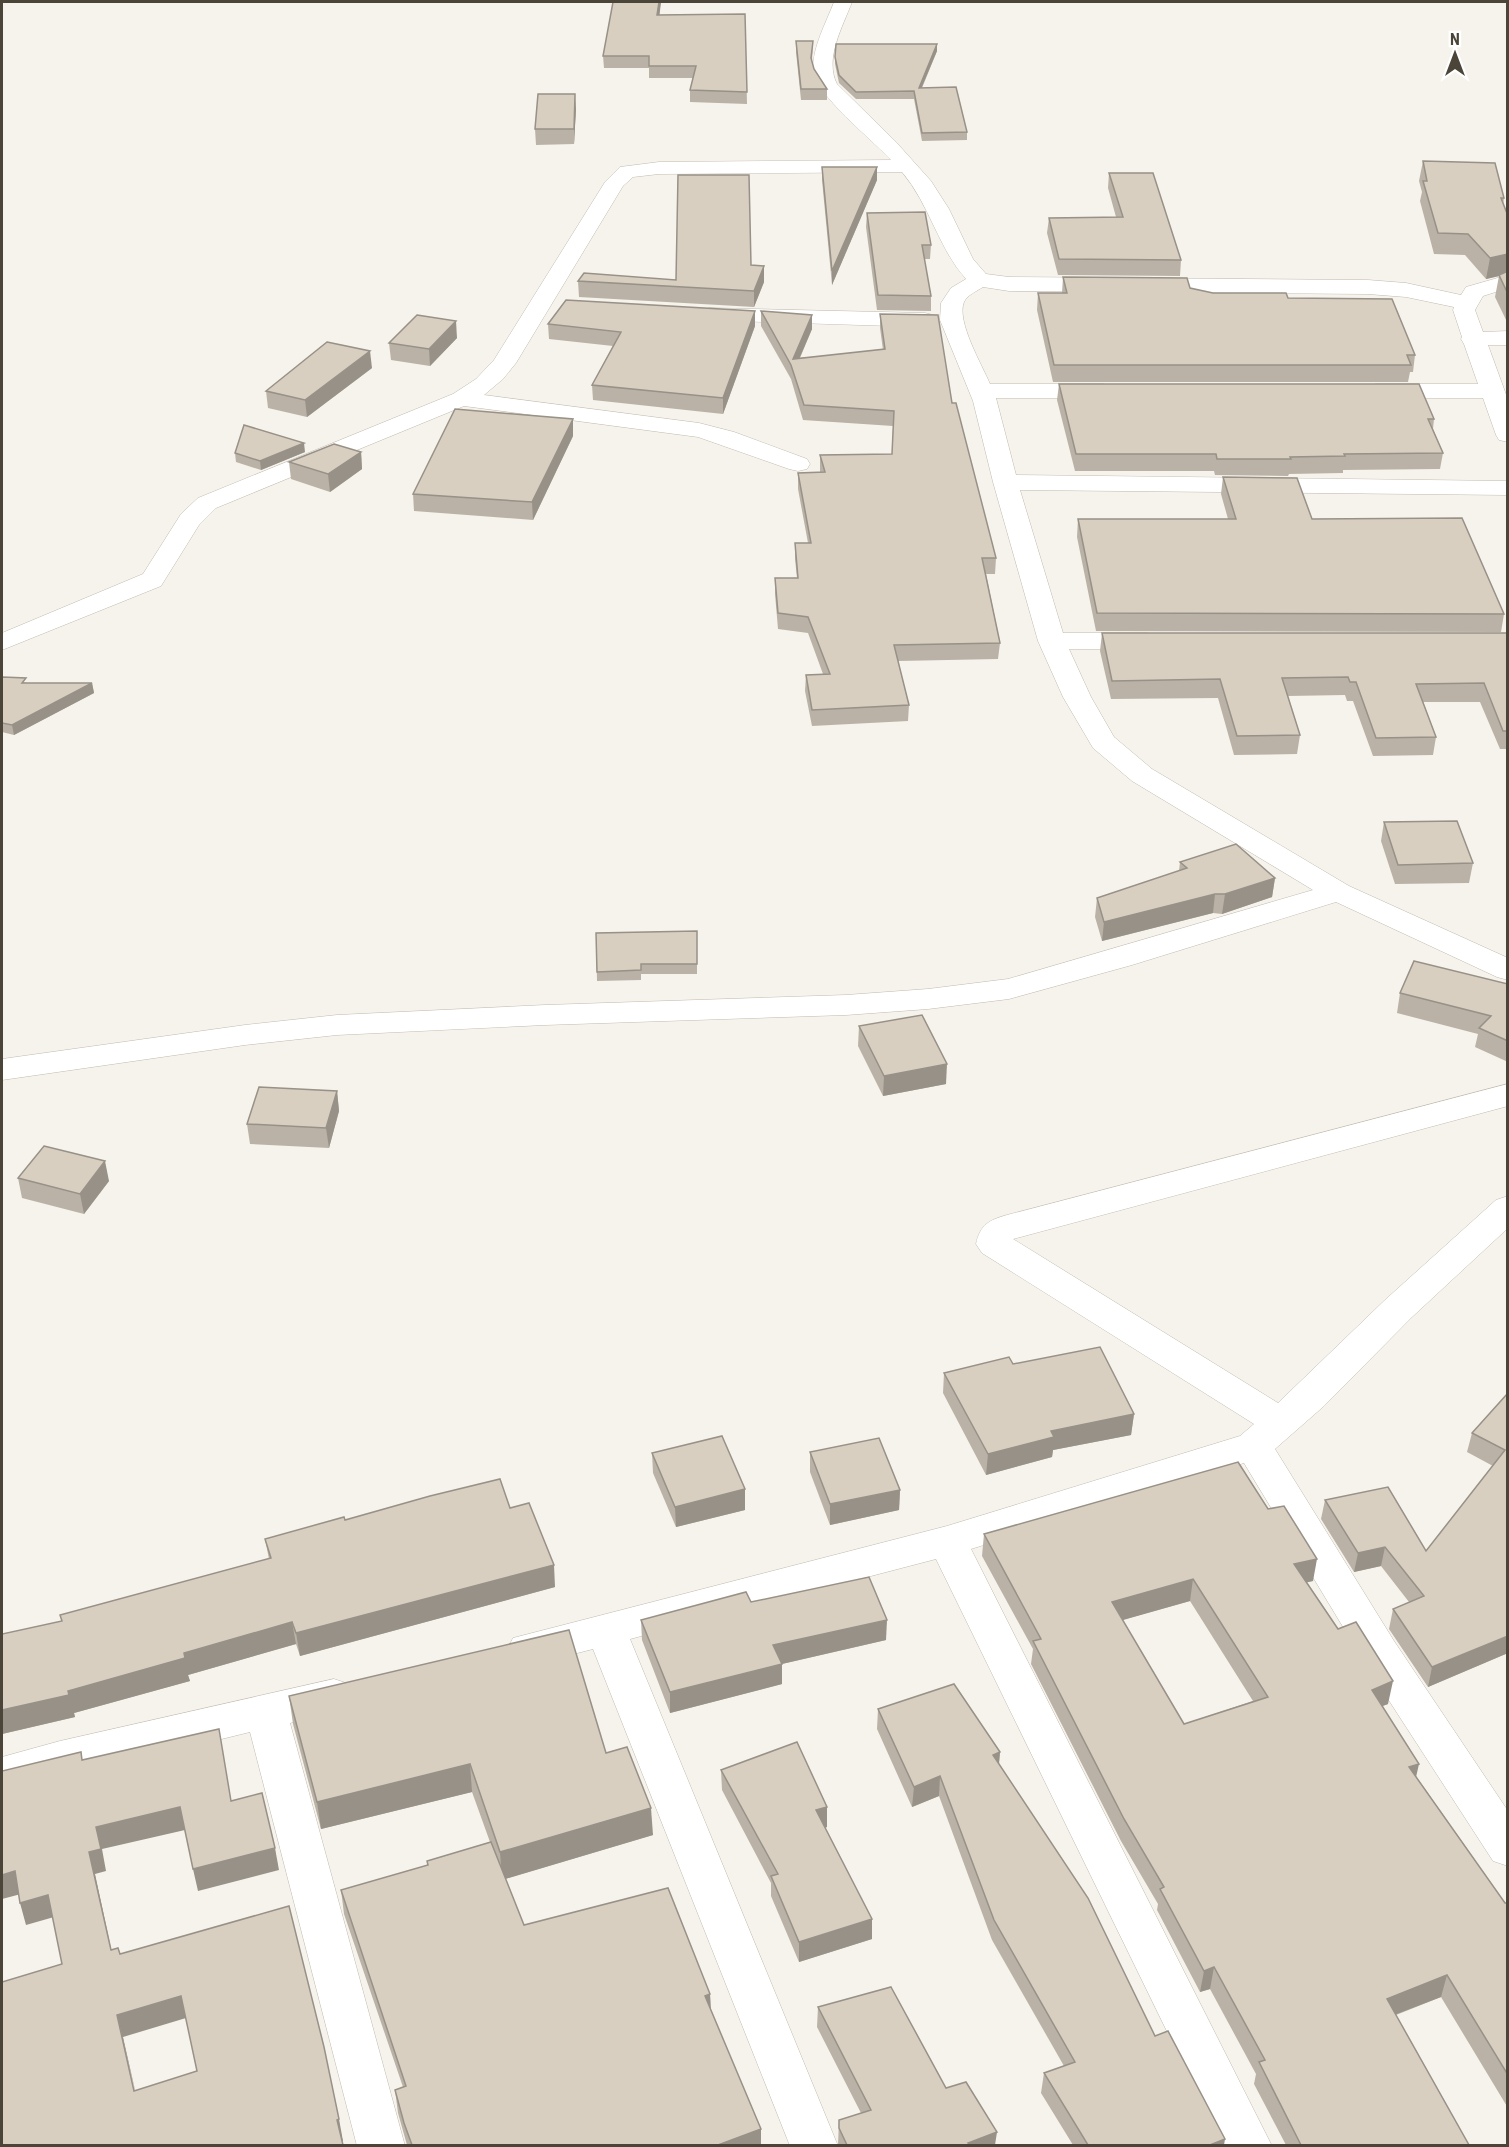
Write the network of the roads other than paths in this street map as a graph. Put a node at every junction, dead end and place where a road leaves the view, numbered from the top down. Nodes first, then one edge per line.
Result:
1 (843, 2) edge
2 (907, 166) junction
3 (979, 280) junction
4 (1508, 281) edge
5 (1466, 303) junction
6 (541, 304) junction
7 (564, 305) edge
8 (683, 313) edge
9 (951, 320) junction
10 (1508, 338) edge
11 (1472, 339) junction
12 (982, 391) junction
13 (1124, 391) edge
14 (1350, 391) edge
15 (1492, 391) junction
16 (460, 399) junction
17 (1508, 435) edge
18 (798, 464) dead end
19 (1005, 482) junction
20 (1508, 488) edge
21 (1053, 641) junction
22 (1172, 641) edge
23 (2, 642) edge
24 (1338, 891) junction
25 (1508, 970) edge
26 (2, 1070) edge
27 (1508, 1095) edge
28 (1508, 1208) edge
29 (1267, 1435) junction
30 (947, 1541) junction
31 (606, 1631) junction
32 (493, 1658) edge
33 (368, 1688) edge
34 (266, 1712) junction
35 (2, 1775) edge
36 (1508, 1848) edge
37 (381, 2145) edge
38 (814, 2145) edge
39 (1248, 2145) edge

1 - 2 street
2 - 3 street
2 - 6 street
3 - 5 street
3 - 9 street
4 - 5 street
5 - 11 street
6 - 7 street
6 - 16 street
8 - 9 street
9 - 12 street
10 - 11 street
11 - 15 street
12 - 13 street
12 - 19 street
14 - 15 street
15 - 17 street
16 - 18 street
16 - 23 street
19 - 20 street
19 - 21 street
21 - 22 street
21 - 24 street
24 - 25 street
24 - 26 street
27 - 29 street
28 - 29 street
29 - 30 street
29 - 36 street
30 - 31 street
30 - 39 street
31 - 32 street
31 - 38 street
33 - 34 street
34 - 35 street
34 - 37 street

